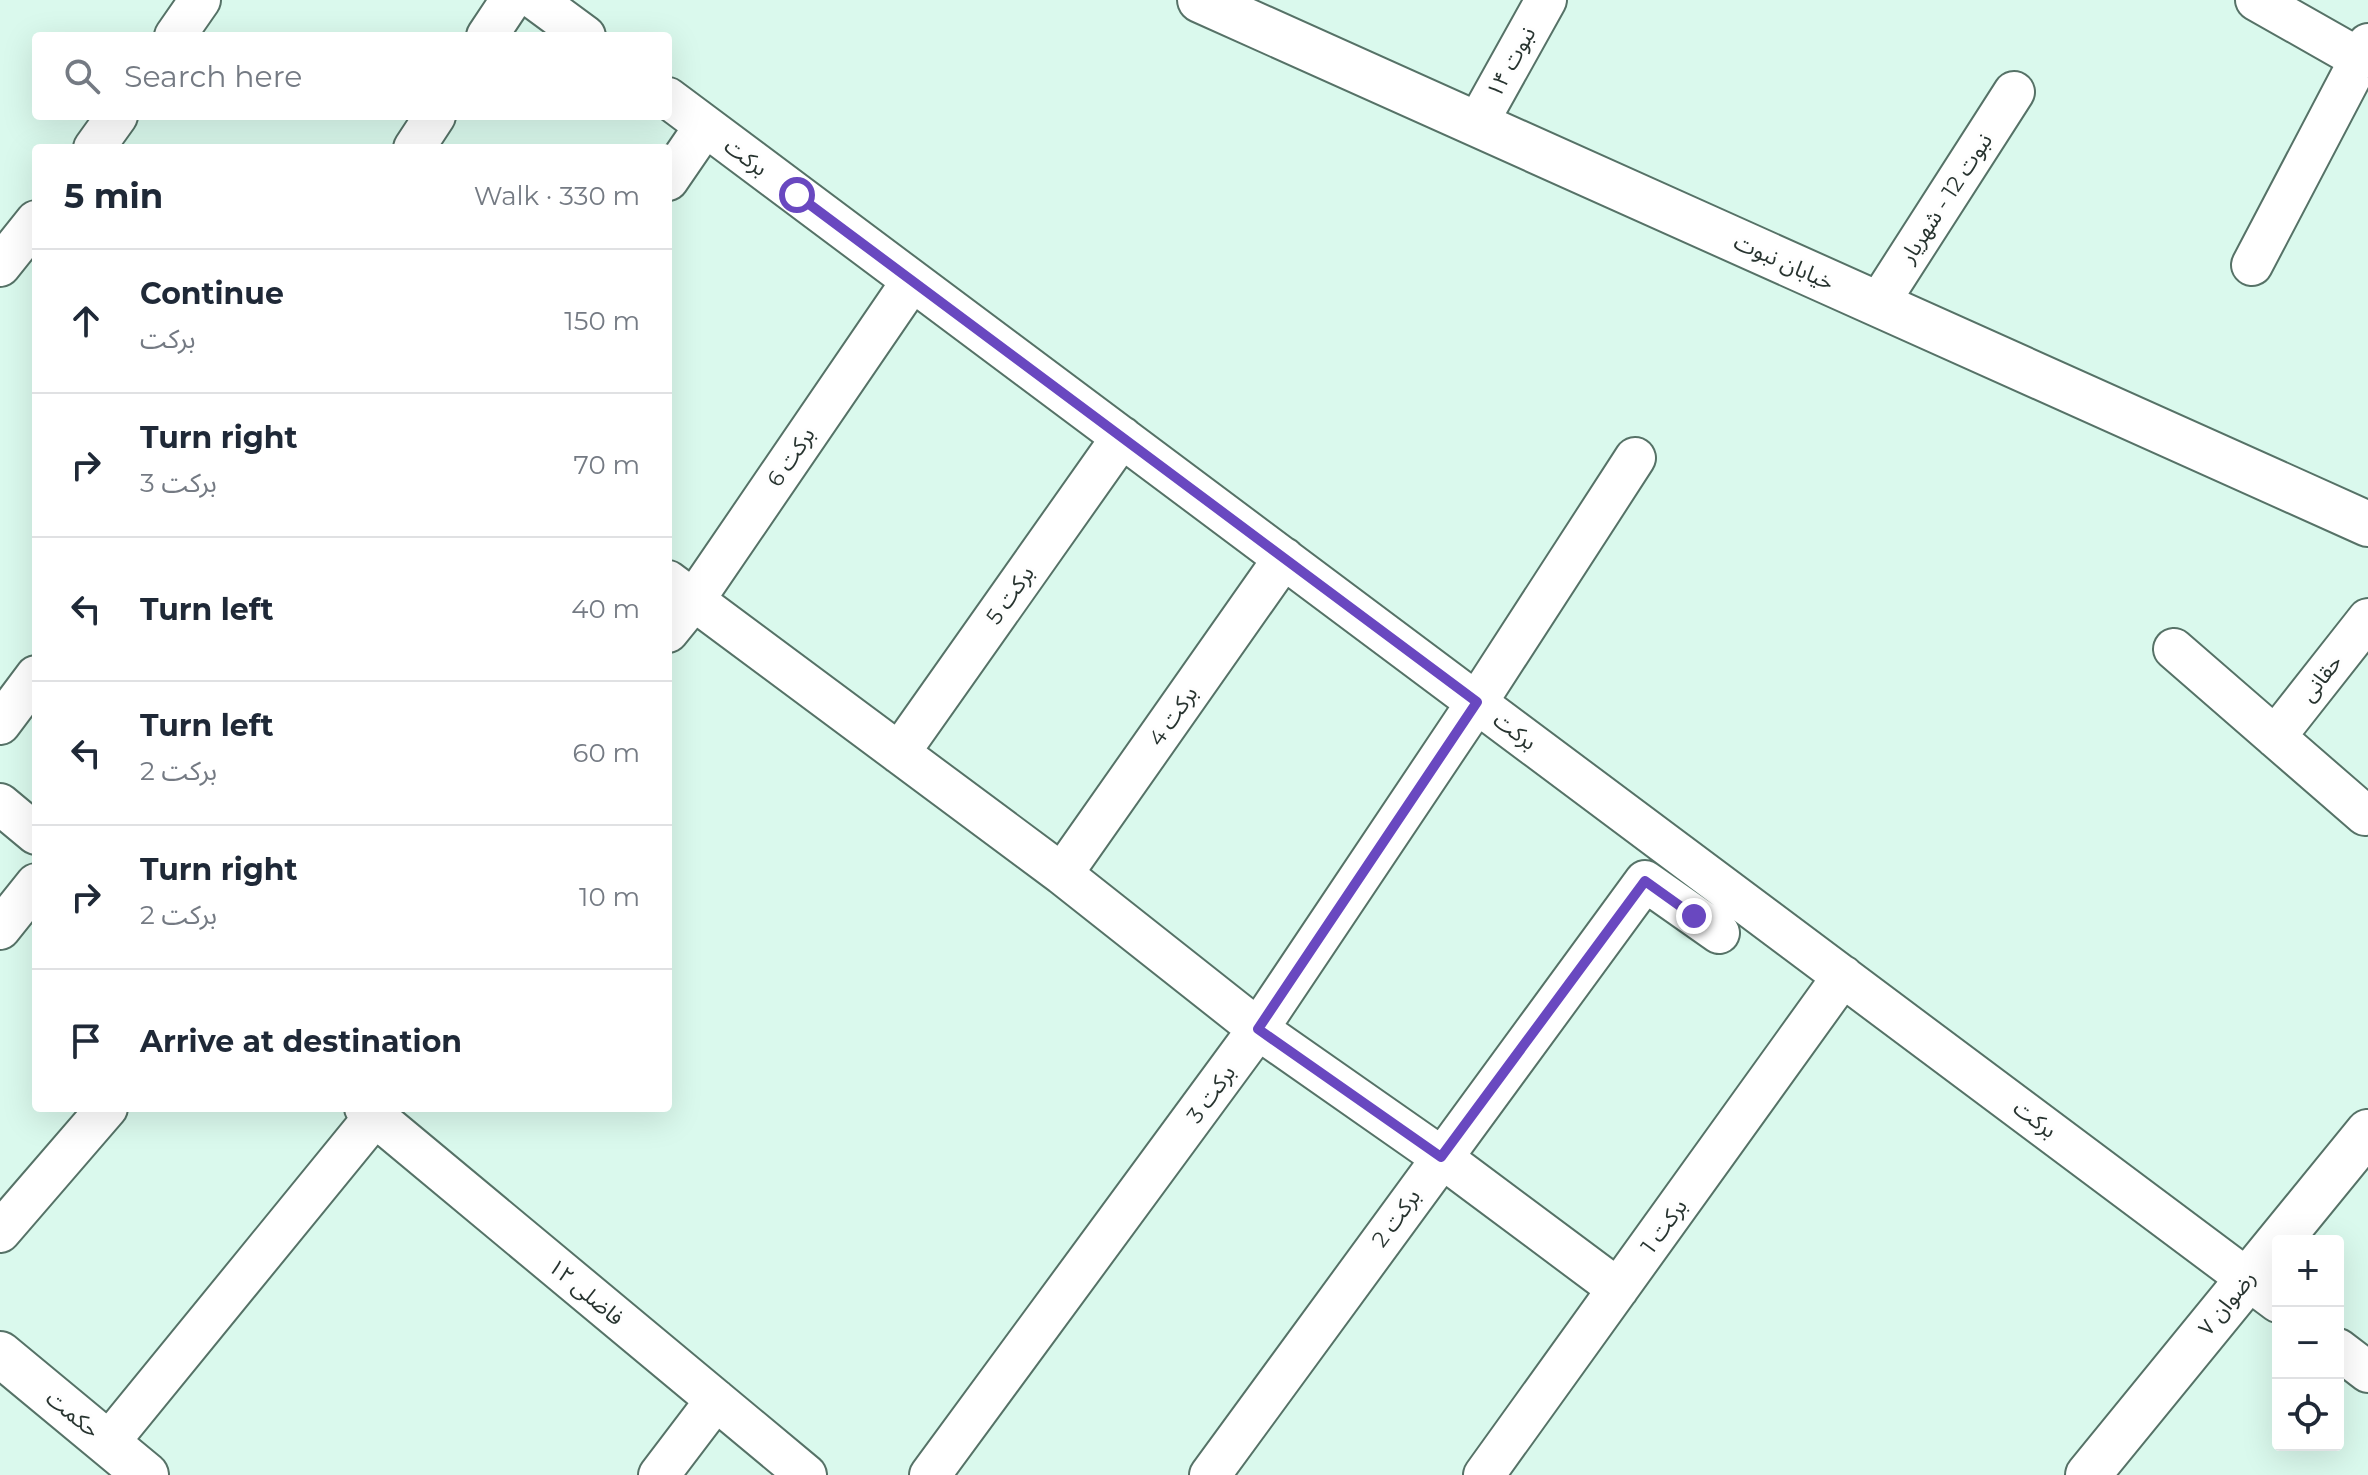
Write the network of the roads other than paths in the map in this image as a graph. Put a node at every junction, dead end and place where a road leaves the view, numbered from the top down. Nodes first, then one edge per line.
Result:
1 (200, 0) edge
2 (511, 0) edge
3 (536, 0) edge
4 (1200, 0) edge
5 (1546, 0) edge
6 (2256, 0) edge
7 (178, 32) edge
8 (490, 32) edge
9 (580, 32) edge
10 (2364, 52) edge
11 (2014, 92) dead end
12 (672, 101) edge
13 (114, 120) edge
14 (432, 120) edge
15 (1477, 124) junction
16 (705, 126) junction
17 (97, 144) edge
18 (417, 144) edge
19 (672, 174) edge
20 (32, 226) edge
21 (2252, 265) dead end
22 (0, 266) edge
23 (912, 281) junction
24 (1878, 304) junction
25 (1122, 437) junction
26 (1635, 458) dead end
27 (2368, 524) edge
28 (1284, 558) junction
29 (681, 590) edge
30 (672, 619) edge
31 (2368, 619) edge
32 (2174, 649) dead end
33 (32, 681) edge
34 (1477, 702) junction
35 (0, 724) edge
36 (2275, 737) junction
37 (899, 753) junction
38 (0, 804) edge
39 (2365, 815) dead end
40 (32, 831) edge
41 (1062, 874) junction
42 (32, 889) edge
43 (0, 929) edge
44 (1719, 933) dead end
45 (1843, 976) junction
46 (1258, 1029) junction
47 (104, 1112) edge
48 (370, 1112) edge
49 (2368, 1132) edge
50 (1441, 1157) junction
51 (0, 1232) edge
52 (1618, 1289) junction
53 (2263, 1290) edge
54 (0, 1354) edge
55 (2344, 1354) edge
56 (2368, 1372) edge
57 (716, 1400) junction
58 (108, 1443) junction
59 (146, 1475) edge
60 (659, 1475) edge
61 (806, 1475) edge
62 (930, 1475) edge
63 (1210, 1475) edge
64 (1484, 1475) edge
65 (2088, 1475) edge

1 - 7 street
2 - 8 street
3 - 9 street
4 - 15 street, خیابان نبوت
5 - 15 street, نبوت ۱۴
6 - 10 street
10 - 21 street
11 - 24 street, نبوت 12 - شهریار
12 - 16 street, برکت
13 - 17 street
14 - 18 street
15 - 24 street, خیابان نبوت
16 - 19 street
16 - 23 street, برکت
20 - 22 street
23 - 25 street, برکت
23 - 29 street, برکت 6
24 - 27 street, خیابان نبوت
25 - 28 street, برکت
25 - 37 street, برکت 5
26 - 34 street, برکت 3
28 - 34 street, برکت
28 - 41 street, برکت 4
29 - 30 street, برکت 6
29 - 37 street
31 - 36 street, حقانی
32 - 36 street
33 - 35 street
34 - 45 street, برکت
34 - 46 street, برکت 3
36 - 39 street
37 - 41 street
38 - 40 street
41 - 46 street
42 - 43 street
44 - 50 street, برکت 2
45 - 52 street, برکت 1
45 - 53 street, برکت
46 - 50 street
46 - 62 street, برکت 3
47 - 51 street
48 - 57 street, فاضلی ۱۲
48 - 58 street
49 - 53 street, رضوان ۷
50 - 52 street
50 - 63 street, برکت 2
52 - 64 street, برکت 1
53 - 65 street, رضوان ۷
54 - 58 street, حکمت
55 - 56 street
57 - 60 street
57 - 61 street, فاضلی ۱۲
58 - 59 street, حکمت

